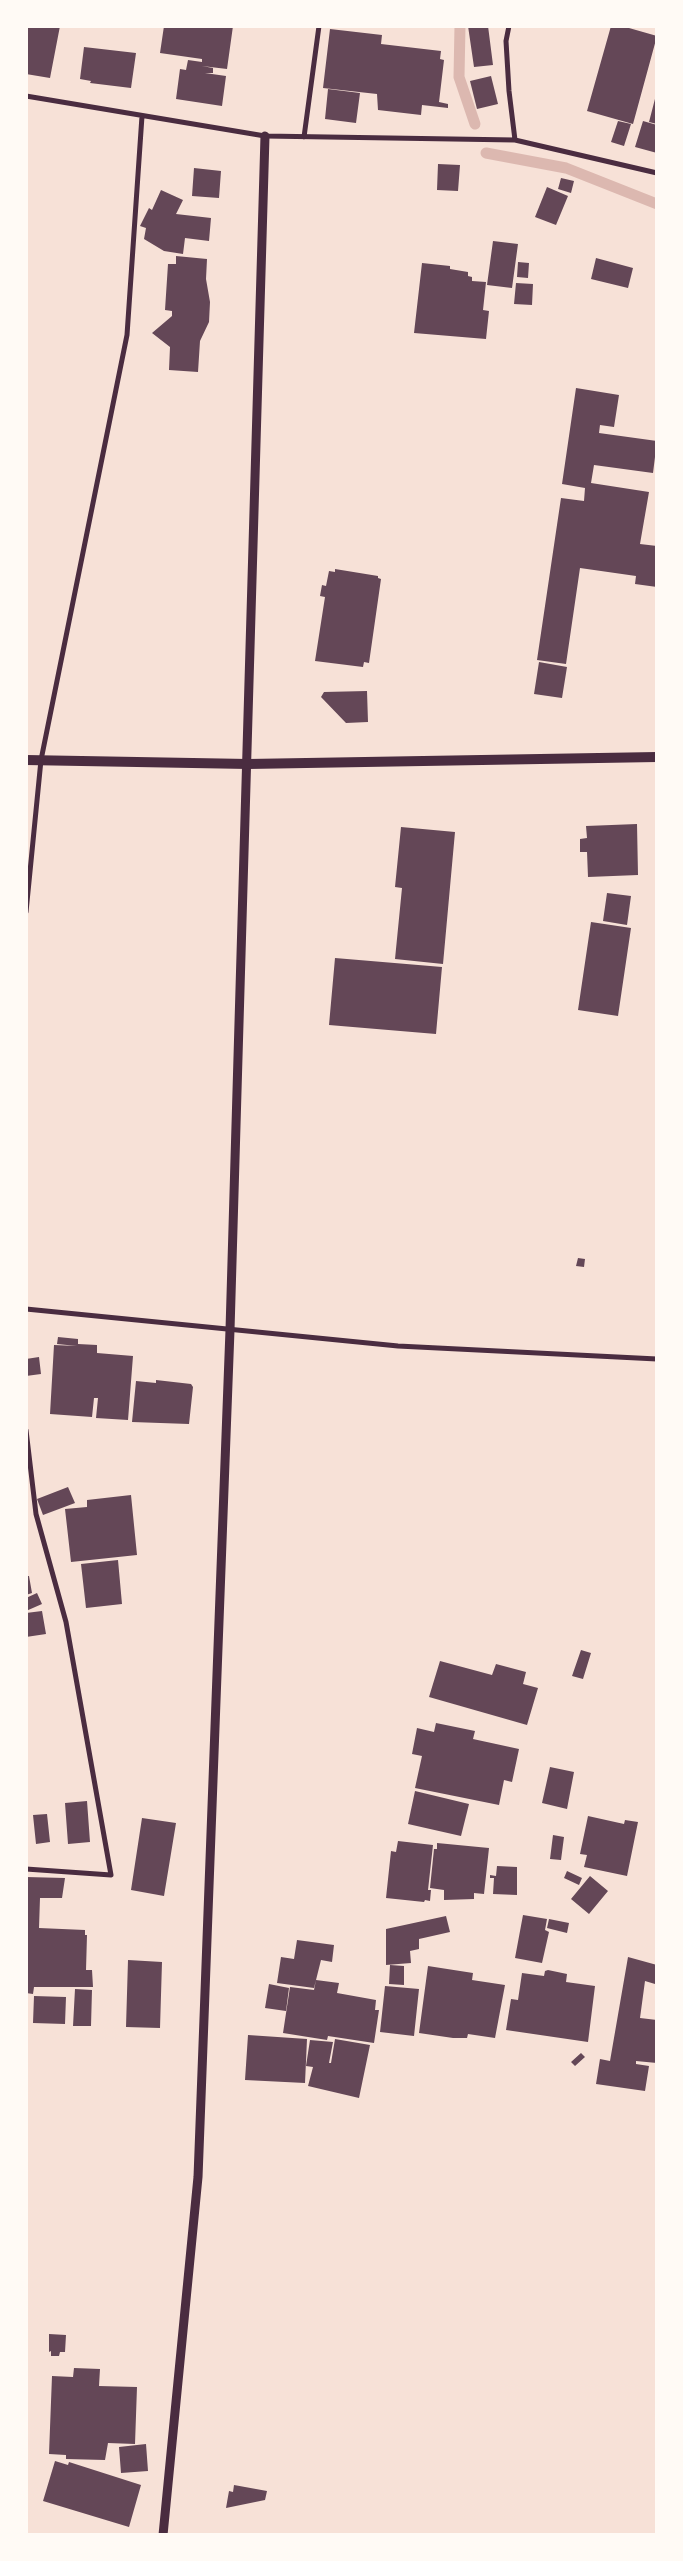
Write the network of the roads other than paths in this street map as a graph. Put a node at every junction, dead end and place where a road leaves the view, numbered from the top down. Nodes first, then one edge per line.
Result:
1 (319, 26) edge
2 (509, 26) edge
3 (26, 96) edge
4 (142, 116) junction
5 (265, 136) junction
6 (304, 137) junction
7 (515, 140) junction
8 (657, 173) edge
9 (657, 756) edge
10 (26, 760) edge
11 (41, 760) junction
12 (248, 764) junction
13 (26, 912) edge
14 (26, 1309) edge
15 (230, 1330) junction
16 (657, 1359) edge
17 (26, 1430) edge
18 (28, 1448) edge
19 (26, 1869) edge
20 (163, 2535) edge

1 - 6 street
2 - 7 street
3 - 4 street
4 - 5 street
4 - 11 street
5 - 6 street
5 - 12 street
6 - 7 street
7 - 8 street
9 - 12 main road
10 - 11 main road
11 - 12 main road
11 - 13 street
12 - 15 street
14 - 15 street
15 - 16 street
15 - 20 street
17 - 18 street
18 - 19 street

